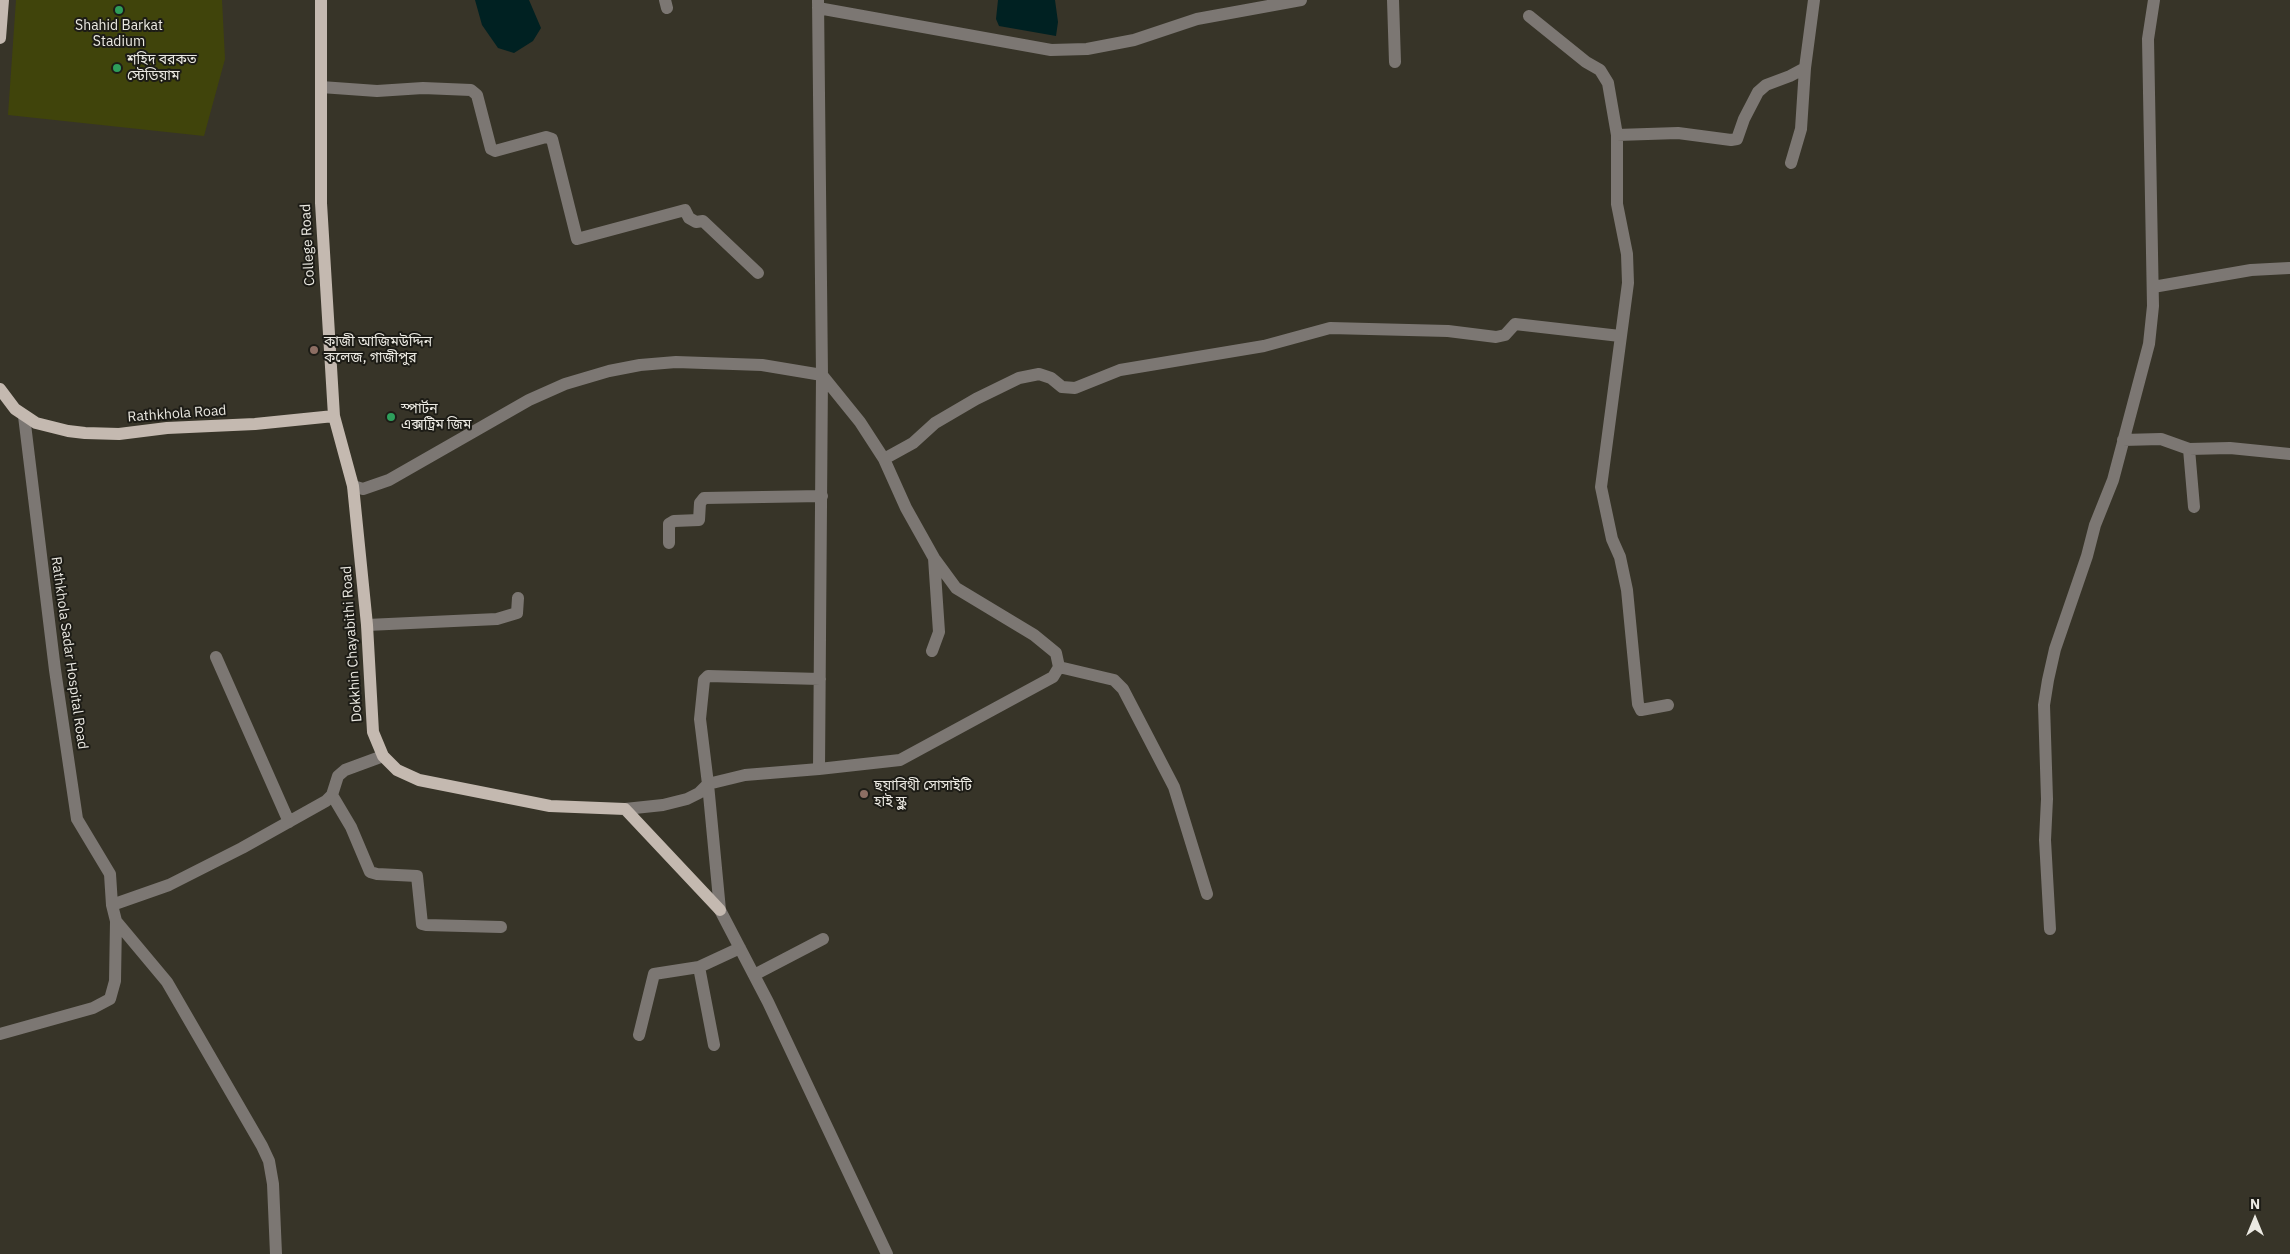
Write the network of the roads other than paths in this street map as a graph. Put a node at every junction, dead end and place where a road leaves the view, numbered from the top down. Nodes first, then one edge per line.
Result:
1 (3, 0) edge
2 (321, 0) edge
3 (1300, 0) edge
4 (1392, 0) edge
5 (1814, 0) edge
6 (2154, 0) edge
7 (818, 4) edge
8 (1529, 16) dead end
9 (0, 38) edge
10 (1395, 62) dead end
11 (1805, 68) junction
12 (320, 87) junction
13 (1617, 135) junction
14 (1790, 164) dead end
15 (2289, 268) edge
16 (758, 273) dead end
17 (2153, 287) junction
18 (1620, 336) junction
19 (822, 375) junction
20 (0, 389) edge
21 (24, 416) junction
22 (334, 416) junction
23 (2123, 440) junction
24 (2189, 449) junction
25 (2290, 454) edge
26 (884, 459) junction
27 (352, 486) junction
28 (822, 496) junction
29 (2194, 507) dead end
30 (669, 543) dead end
31 (934, 558) junction
32 (518, 598) dead end
33 (367, 624) junction
34 (932, 651) dead end
35 (216, 657) dead end
36 (1060, 667) junction
37 (820, 679) junction
38 (1668, 705) dead end
39 (383, 756) junction
40 (819, 769) junction
41 (708, 784) junction
42 (332, 795) junction
43 (625, 809) junction
44 (289, 822) junction
45 (1207, 894) dead end
46 (112, 905) junction
47 (720, 910) junction
48 (116, 921) junction
49 (501, 927) dead end
50 (2050, 929) dead end
51 (823, 939) dead end
52 (740, 948) junction
53 (699, 967) junction
54 (754, 974) junction
55 (0, 1034) edge
56 (639, 1035) dead end
57 (714, 1045) dead end
58 (276, 1254) edge
59 (887, 1254) edge

1 - 9 main road
2 - 12 main road, College Road
3 - 7 street
4 - 10 street
5 - 11 street
6 - 17 street
7 - 19 street
8 - 13 street
11 - 13 street
11 - 14 street
12 - 16 street
12 - 22 main road, College Road
13 - 18 street
15 - 17 street
17 - 23 street
18 - 26 street
18 - 38 street
19 - 26 street
19 - 27 street
19 - 28 street
20 - 21 main road
21 - 22 main road, Rathkhola Road
21 - 46 street, Rathkhola Sadar Hospital Road
22 - 27 main road, College Road
23 - 24 street
23 - 50 street
24 - 25 street
24 - 29 street
26 - 31 street
27 - 33 main road, Dokkhin Chayabithi Road
28 - 30 street
28 - 37 street
31 - 34 street
31 - 36 street
32 - 33 street
33 - 39 main road, Dokkhin Chayabithi Road
35 - 44 street
36 - 40 street
36 - 45 street
37 - 40 street
37 - 41 street
39 - 42 street
39 - 43 main road, Dokkhin Chayabithi Road
40 - 41 street
41 - 43 street
41 - 47 street
42 - 44 street
42 - 49 street
43 - 47 main road
44 - 46 street
46 - 48 street, Rathkhola Sadar Hospital Road
47 - 52 street
48 - 55 street
48 - 58 street
51 - 54 street
52 - 53 street
52 - 54 street
53 - 56 street
53 - 57 street
54 - 59 street

